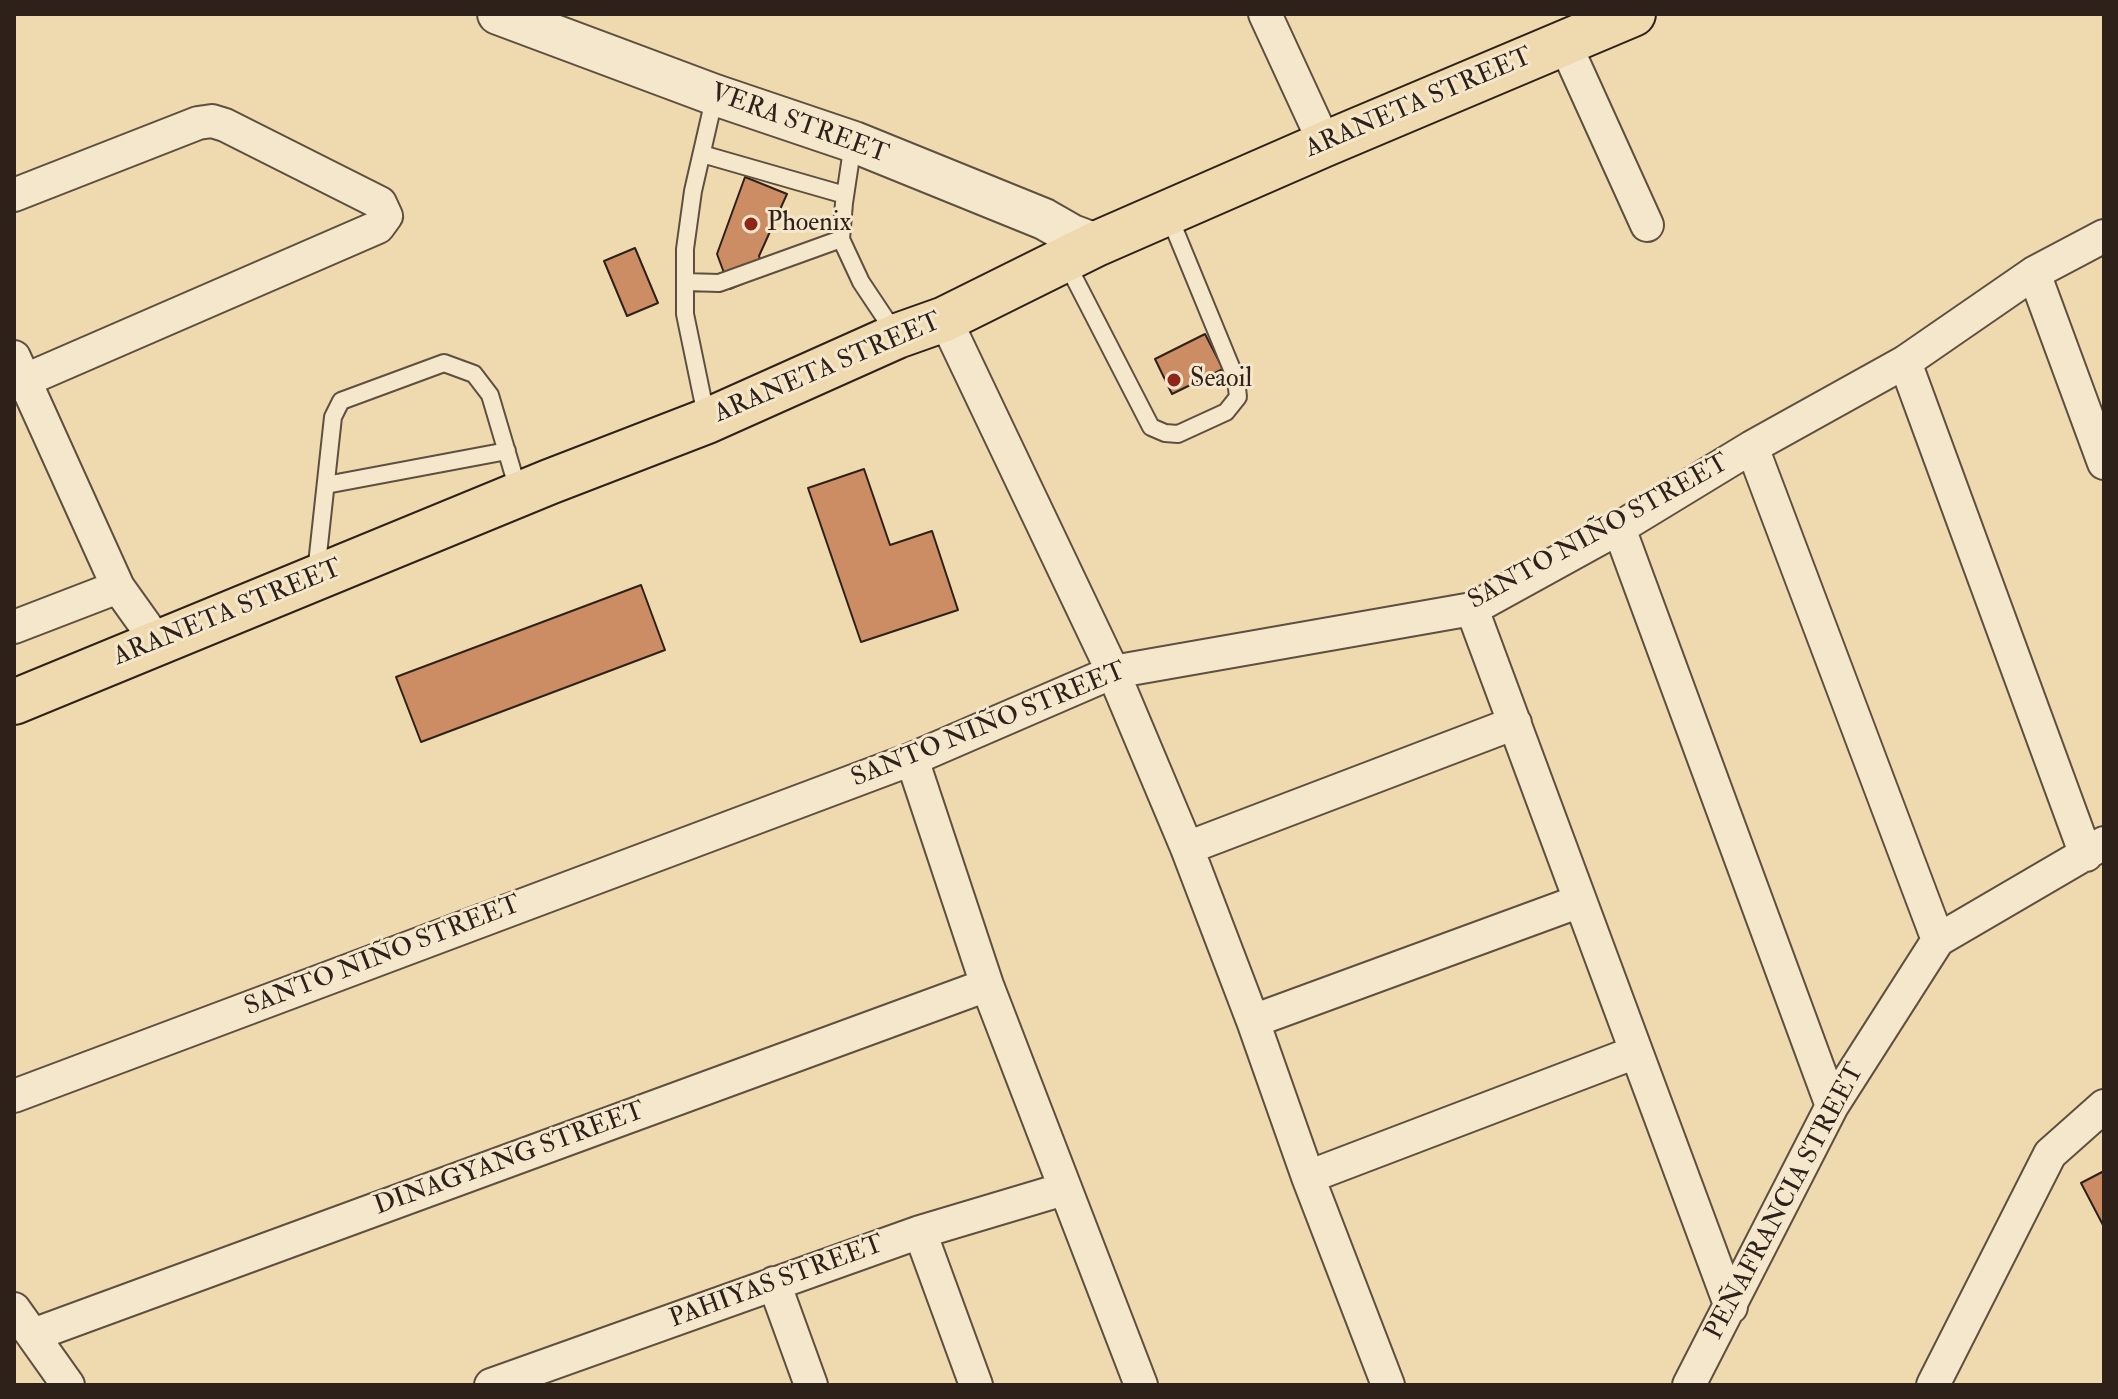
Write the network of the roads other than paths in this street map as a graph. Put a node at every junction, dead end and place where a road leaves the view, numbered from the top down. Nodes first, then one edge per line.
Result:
1 (498, 14) edge
2 (1265, 14) edge
3 (1633, 14) edge
4 (1564, 42) junction
5 (715, 95) junction
6 (854, 142) junction
7 (1325, 144) junction
8 (702, 154) junction
9 (14, 195) edge
10 (845, 195) junction
11 (1168, 214) junction
12 (1647, 225) dead end
13 (2104, 236) edge
14 (841, 239) junction
15 (1081, 252) junction
16 (2034, 273) junction
17 (685, 282) junction
18 (945, 319) junction
19 (897, 336) junction
20 (1905, 362) junction
21 (17, 374) edge
22 (707, 421) junction
23 (1752, 447) junction
24 (507, 451) junction
25 (2104, 463) edge
26 (326, 485) junction
27 (520, 494) junction
28 (1619, 528) junction
29 (315, 578) junction
30 (118, 587) junction
31 (1472, 609) junction
32 (14, 627) edge
33 (158, 643) junction
34 (1113, 672) junction
35 (14, 702) edge
36 (1515, 723) junction
37 (912, 759) junction
38 (1187, 848) junction
39 (2095, 849) edge
40 (1580, 901) junction
41 (1938, 940) junction
42 (987, 985) junction
43 (1253, 1021) junction
44 (1636, 1052) junction
45 (14, 1096) edge
46 (1832, 1106) junction
47 (2104, 1106) edge
48 (1308, 1177) junction
49 (1064, 1189) junction
50 (920, 1232) junction
51 (774, 1283) junction
52 (1731, 1307) junction
53 (14, 1309) edge
54 (33, 1335) junction
55 (68, 1385) edge
56 (491, 1385) edge
57 (811, 1385) edge
58 (976, 1385) edge
59 (1141, 1385) edge
60 (1388, 1385) edge
61 (1689, 1385) edge
62 (1933, 1385) edge

1 - 5 street, VERA STREET
2 - 7 street
3 - 4 highway, ARANETA STREET
4 - 7 highway, ARANETA STREET
4 - 12 street
5 - 6 street, VERA STREET
5 - 8 lane
6 - 10 lane
6 - 15 street, VERA STREET
7 - 11 highway, ARANETA STREET
8 - 10 lane
8 - 17 lane
9 - 21 street
10 - 14 lane
11 - 15 highway, ARANETA STREET
11 - 15 lane
13 - 16 street, SANTO NIÑO STREET
14 - 17 lane
14 - 19 lane
15 - 18 highway, ARANETA STREET
16 - 20 street, SANTO NIÑO STREET
16 - 25 street
17 - 22 lane
18 - 19 highway, ARANETA STREET
18 - 34 street
19 - 22 highway, ARANETA STREET
20 - 23 street, SANTO NIÑO STREET
20 - 39 street
21 - 30 street
22 - 27 highway, ARANETA STREET
23 - 28 street, SANTO NIÑO STREET
23 - 41 street
24 - 26 lane
24 - 26 lane
24 - 27 lane
26 - 29 lane
27 - 29 highway, ARANETA STREET
28 - 31 street, SANTO NIÑO STREET
28 - 46 street
29 - 33 highway, ARANETA STREET
30 - 32 street
30 - 33 street
31 - 34 street, SANTO NIÑO STREET
31 - 36 street
33 - 35 highway, ARANETA STREET
34 - 37 street, SANTO NIÑO STREET
34 - 38 street
36 - 38 street
36 - 40 street
37 - 42 street
37 - 45 street, SANTO NIÑO STREET
38 - 43 street
39 - 41 street, PEÑAFRANCIA STREET
40 - 43 street
40 - 44 street
41 - 46 street, PEÑAFRANCIA STREET
42 - 49 street
42 - 54 street, DINAGYANG STREET
43 - 48 street
44 - 48 street
44 - 52 street
46 - 52 street, PEÑAFRANCIA STREET
47 - 62 street
48 - 60 street
49 - 50 street, PAHIYAS STREET
49 - 59 street
50 - 51 street, PAHIYAS STREET
50 - 58 street
51 - 56 street, PAHIYAS STREET
51 - 57 street
52 - 61 street, PEÑAFRANCIA STREET
53 - 54 street
54 - 55 street

